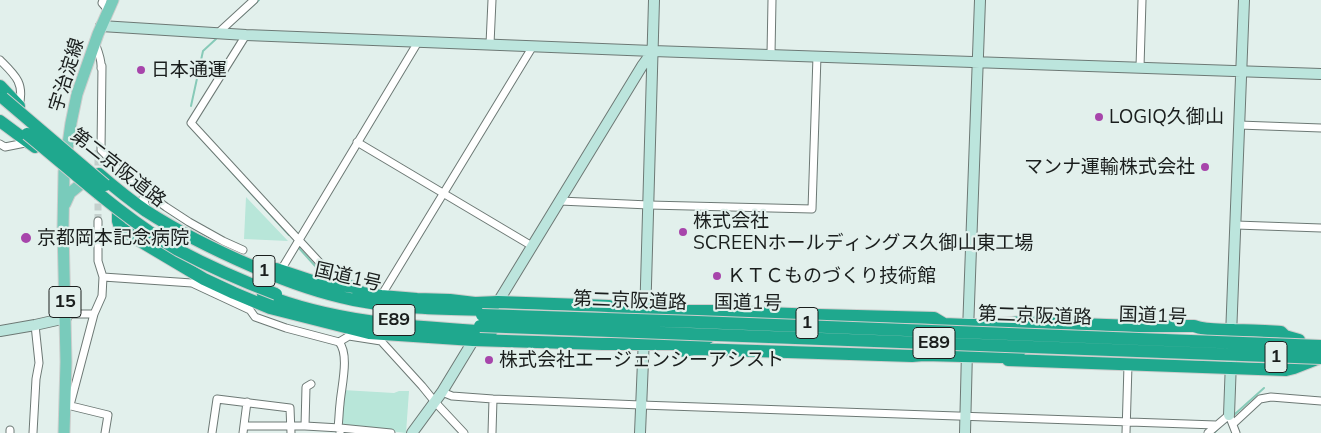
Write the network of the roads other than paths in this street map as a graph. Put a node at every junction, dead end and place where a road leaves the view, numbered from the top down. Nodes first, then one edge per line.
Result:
1 (254, 0) edge
2 (492, 0) edge
3 (654, 0) edge
4 (772, 0) edge
5 (980, 0) edge
6 (1142, 0) edge
7 (1244, 0) edge
8 (108, 3) edge
9 (101, 26) junction
10 (218, 33) junction
11 (246, 35) junction
12 (418, 42) junction
13 (94, 43) junction
14 (490, 44) junction
15 (533, 46) junction
16 (652, 51) junction
17 (771, 54) junction
18 (817, 56) junction
19 (0, 60) edge
20 (978, 62) junction
21 (102, 66) junction
22 (1140, 67) junction
23 (1241, 70) junction
24 (1321, 74) edge
25 (0, 86) edge
26 (0, 96) edge
27 (19, 106) junction
28 (0, 111) edge
29 (0, 121) edge
30 (1239, 125) junction
31 (1321, 128) edge
32 (358, 142) junction
33 (0, 144) edge
34 (67, 146) junction
35 (36, 148) junction
36 (98, 150) tunnel mouth
37 (64, 172) junction
38 (107, 180) junction
39 (81, 184) junction
40 (129, 184) junction
41 (443, 193) junction
42 (144, 198) junction
43 (560, 201) junction
44 (649, 205) junction
45 (63, 207) junction
46 (118, 212) junction
47 (149, 213) junction
48 (100, 223) tunnel mouth
49 (1236, 225) junction
50 (1321, 228) edge
51 (299, 240) junction
52 (532, 246) junction
53 (243, 250) dead end
54 (281, 270) junction
55 (102, 275) junction
56 (333, 277) dead end
57 (290, 282) junction
58 (362, 292) junction
59 (381, 296) junction
60 (475, 303) junction
61 (495, 306) junction
62 (426, 309) junction
63 (687, 311) junction
64 (615, 312) junction
65 (94, 314) junction
66 (588, 314) junction
67 (645, 316) junction
68 (66, 318) junction
69 (701, 321) junction
70 (1006, 323) junction
71 (397, 324) junction
72 (944, 324) junction
73 (34, 325) junction
74 (924, 326) junction
75 (968, 327) junction
76 (1203, 329) junction
77 (0, 331) edge
78 (1028, 331) junction
79 (589, 334) junction
80 (1232, 334) junction
81 (1158, 335) junction
82 (410, 336) junction
83 (477, 336) junction
84 (708, 338) junction
85 (644, 340) junction
86 (1321, 341) edge
87 (339, 342) junction
88 (602, 344) junction
89 (669, 345) junction
90 (912, 345) junction
91 (1321, 346) edge
92 (1022, 349) junction
93 (967, 352) junction
94 (1165, 354) junction
95 (924, 355) junction
96 (1001, 357) junction
97 (1320, 359) edge
98 (1231, 362) junction
99 (1128, 365) junction
100 (1177, 366) junction
101 (310, 384) dead end
102 (442, 392) junction
103 (493, 399) junction
104 (1321, 401) edge
105 (247, 402) junction
106 (435, 402) junction
107 (67, 405) junction
108 (641, 405) junction
109 (966, 417) junction
110 (1231, 420) junction
111 (1126, 422) junction
112 (1216, 425) junction
113 (309, 428) edge
114 (291, 429) edge
115 (340, 429) edge
116 (243, 430) edge
117 (33, 433) edge
118 (64, 433) edge
119 (105, 433) edge
120 (212, 433) edge
121 (391, 433) edge
122 (412, 433) edge
123 (464, 433) edge
124 (492, 433) edge
125 (640, 433) edge
126 (965, 433) edge
127 (1126, 433) edge
128 (1208, 433) edge
129 (1236, 433) edge

1 - 10 street
2 - 14 street
3 - 16 street
4 - 17 street
5 - 20 street
6 - 22 street
7 - 23 street
8 - 9 main road, 宇治淀線 / 15
9 - 10 street
9 - 13 main road, 宇治淀線 / 15
10 - 11 street
11 - 12 street
11 - 51 street
12 - 14 street
12 - 32 street
13 - 21 street
13 - 34 main road, 宇治淀線 / 15
14 - 15 street
15 - 16 street
15 - 41 street
16 - 17 street
16 - 43 street
16 - 44 street
17 - 18 street
18 - 20 street
18 - 44 street
19 - 27 street
20 - 22 street
20 - 75 street
21 - 36 street
21 - 40 street
22 - 23 street
23 - 24 street
23 - 30 street
25 - 27 highway, 国道1号 / 1
26 - 91 highway, 第二京阪道路 / E89, bridge
27 - 34 highway, 国道1号 / 1
28 - 97 highway, 第二京阪道路 / E89, bridge
29 - 35 highway, 国道1号 / 1
30 - 31 street
30 - 49 street
32 - 41 street
32 - 51 street
33 - 35 street
34 - 37 main road, 宇治淀線 / 15
34 - 38 highway, 国道1号 / 1
35 - 37 highway, 国道1号 / 1
37 - 39 highway, 国道1号 / 1
37 - 45 main road, 宇治淀線 / 15
38 - 40 highway
38 - 47 highway, 国道1号 / 1
39 - 45 main road
39 - 46 highway, 国道1号 / 1
40 - 42 highway
40 - 53 street
41 - 52 street
41 - 59 street
42 - 47 street
42 - 54 highway
43 - 44 street
43 - 52 street
44 - 67 street
45 - 68 main road, 宇治淀線 / 15
46 - 71 highway, 国道1号 / 1
46 - 82 highway
47 - 57 highway, 国道1号 / 1
48 - 55 street
49 - 50 street
49 - 80 street
51 - 54 street
51 - 56 street
52 - 61 street
54 - 58 highway
55 - 65 street
55 - 87 street
57 - 58 highway
57 - 62 highway, 国道1号 / 1
58 - 59 highway
59 - 60 highway
60 - 61 highway
60 - 62 highway
61 - 62 highway, 国道1号 / 1
61 - 64 highway
61 - 66 highway, 国道1号 / 1
61 - 83 street
63 - 67 highway
63 - 69 highway
63 - 72 highway
64 - 66 highway
64 - 67 highway
65 - 68 street
65 - 107 street
66 - 67 highway, 国道1号 / 1
67 - 69 highway, 国道1号 / 1
67 - 85 street
68 - 73 street
68 - 107 main road, 宇治淀線 / 15
69 - 74 highway, 国道1号 / 1
70 - 75 highway
70 - 76 highway
70 - 78 highway
71 - 82 highway
71 - 83 highway, 国道1号 / 1
72 - 74 highway
72 - 75 highway
73 - 77 street
73 - 117 street
74 - 75 highway, 国道1号 / 1
75 - 78 highway, 国道1号 / 1
75 - 93 street
76 - 80 highway
76 - 81 highway
78 - 81 highway, 国道1号 / 1
79 - 83 highway, 国道1号 / 1
79 - 85 highway, 国道1号 / 1
79 - 88 highway
80 - 81 highway, 国道1号 / 1
80 - 86 highway, 国道1号 / 1
80 - 98 street
82 - 83 highway
83 - 88 highway
83 - 102 street
84 - 85 highway, 国道1号 / 1
84 - 89 highway
84 - 90 highway, 国道1号 / 1
85 - 88 highway
85 - 89 highway
85 - 108 street
87 - 106 street
87 - 115 street
89 - 95 highway
90 - 93 highway, 国道1号 / 1
90 - 95 highway
92 - 93 highway, 国道1号 / 1
92 - 94 highway, 国道1号 / 1
92 - 96 highway
93 - 95 highway
93 - 96 highway
93 - 109 street
94 - 98 highway, 国道1号 / 1
94 - 100 highway
96 - 99 highway
97 - 98 highway
98 - 100 highway
98 - 110 street
99 - 100 highway
99 - 111 street
101 - 113 street
102 - 103 street
102 - 106 street
103 - 108 street
103 - 124 street
104 - 110 street
105 - 114 street
105 - 116 street
105 - 120 street
106 - 122 street
106 - 123 street
107 - 118 main road, 宇治淀線 / 15
107 - 119 street
108 - 109 street
108 - 125 street
109 - 111 street
109 - 126 street
110 - 112 street
110 - 129 street
111 - 112 street
111 - 127 street
112 - 128 street
113 - 114 street
113 - 115 street
114 - 116 street
115 - 121 street

